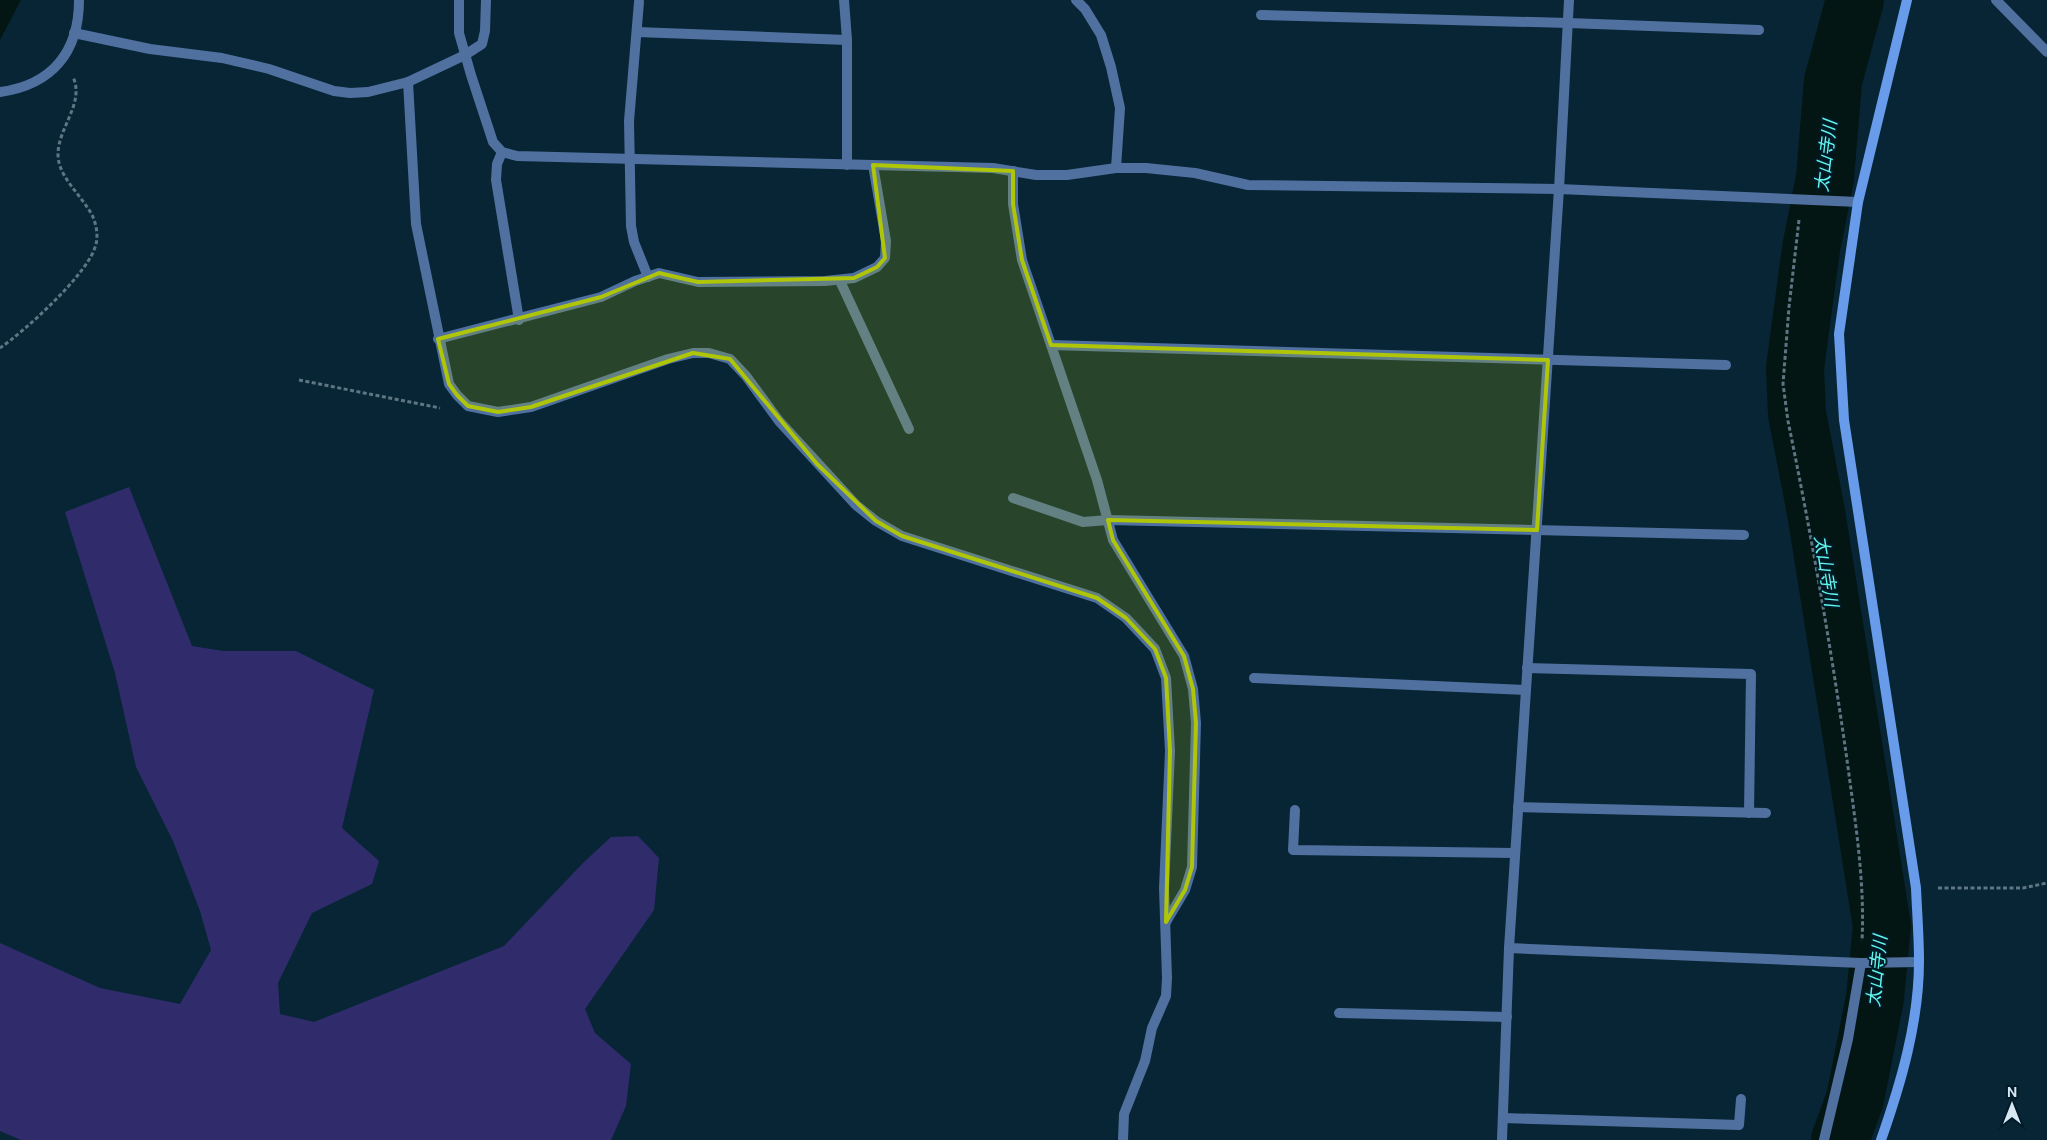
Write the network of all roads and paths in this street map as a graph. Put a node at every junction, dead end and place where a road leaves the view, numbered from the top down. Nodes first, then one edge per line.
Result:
1 (79, 0) edge
2 (459, 0) edge
3 (486, 0) edge
4 (844, 0) edge
5 (1076, 0) edge
6 (1569, 0) edge
7 (1907, 0) edge
8 (1996, 0) edge
9 (639, 2) dead end
10 (1261, 15) dead end
11 (1568, 22) junction
12 (1759, 30) dead end
13 (636, 32) junction
14 (74, 33) junction
15 (847, 40) junction
16 (2047, 52) edge
17 (465, 55) junction
18 (64, 59) junction
19 (408, 82) junction
20 (0, 92) edge
21 (502, 152) junction
22 (630, 159) junction
23 (847, 165) junction
24 (873, 165) junction
25 (1116, 168) junction
26 (1012, 170) junction
27 (1559, 189) junction
28 (1804, 199) junction
29 (1858, 202) junction
30 (648, 277) junction
31 (840, 281) junction
32 (519, 320) junction
33 (438, 339) junction
34 (1050, 345) junction
35 (0, 348) edge
36 (1548, 360) junction
37 (1726, 365) dead end
38 (299, 380) dead end
39 (468, 406) junction
40 (910, 429) dead end
41 (1013, 498) dead end
42 (1108, 520) junction
43 (1537, 530) junction
44 (1744, 536) dead end
45 (1527, 668) junction
46 (1254, 678) dead end
47 (1526, 690) junction
48 (1518, 807) junction
49 (1295, 810) dead end
50 (1748, 813) junction
51 (1766, 813) dead end
52 (1515, 853) junction
53 (2047, 883) edge
54 (1916, 888) junction
55 (1166, 922) junction
56 (1509, 948) junction
57 (1919, 962) junction
58 (1863, 963) junction
59 (1339, 1013) dead end
60 (1507, 1016) junction
61 (1741, 1099) dead end
62 (1503, 1118) junction
63 (1123, 1140) edge
64 (1502, 1140) edge
65 (1824, 1140) edge
66 (1881, 1140) edge

1 - 14 street
2 - 17 street
3 - 17 street
4 - 15 street
5 - 25 street
6 - 11 street
7 - 29 street
8 - 16 street
9 - 13 street
10 - 11 street
11 - 12 street
11 - 27 street
13 - 15 street
13 - 22 street
14 - 18 street
14 - 19 street
15 - 23 street
17 - 19 street
17 - 21 street
18 - 20 street
18 - 35 path
19 - 33 street
21 - 22 street
21 - 32 street
22 - 23 street
22 - 30 street
23 - 24 street
24 - 26 street
24 - 31 street
25 - 26 street
25 - 27 street
26 - 34 street
27 - 28 street
27 - 36 street
28 - 29 street
28 - 58 path
29 - 54 street
30 - 31 street
30 - 32 street
31 - 40 street
32 - 33 street
33 - 39 street
34 - 36 street
34 - 42 street
36 - 37 street
36 - 43 street
38 - 39 path
39 - 55 street
41 - 42 street
42 - 43 street
42 - 55 street
43 - 44 street
43 - 45 street
45 - 47 street
45 - 50 street
46 - 47 street
47 - 48 street
48 - 50 street
48 - 52 street
49 - 52 street
50 - 51 street
52 - 56 street
53 - 54 path
54 - 57 street
55 - 63 street
56 - 58 street
56 - 60 street
57 - 58 street
57 - 66 street
58 - 65 street
59 - 60 street
60 - 62 street
61 - 62 street
62 - 64 street

